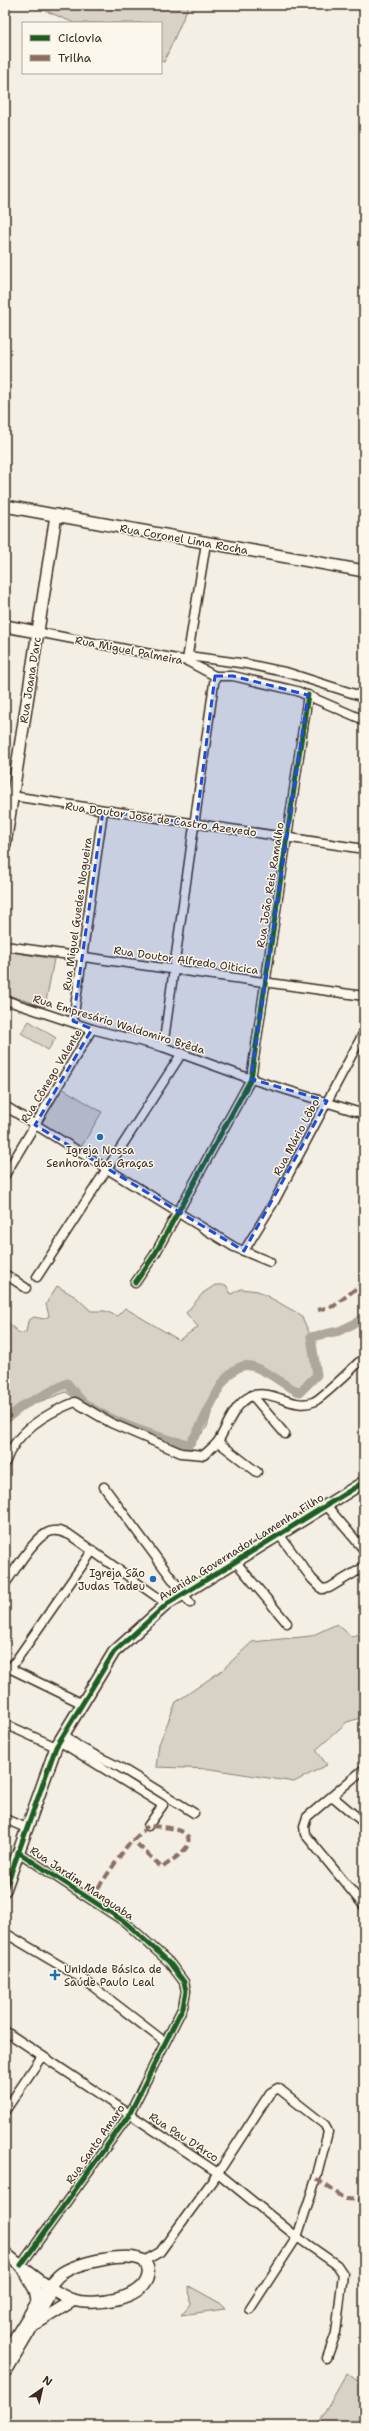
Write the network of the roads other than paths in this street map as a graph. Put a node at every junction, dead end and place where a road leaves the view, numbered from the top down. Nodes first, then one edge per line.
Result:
1 (5, 506) edge
2 (56, 515) junction
3 (206, 543) junction
4 (364, 571) edge
5 (5, 626) edge
6 (37, 632) junction
7 (188, 659) junction
8 (214, 676) junction
9 (308, 695) junction
10 (364, 697) edge
11 (364, 720) edge
12 (9, 795) edge
13 (103, 810) junction
14 (196, 824) junction
15 (288, 838) junction
16 (5, 844) edge
17 (364, 849) edge
18 (5, 946) edge
19 (82, 957) junction
20 (174, 970) junction
21 (264, 982) junction
22 (364, 996) edge
23 (5, 1000) edge
24 (73, 1021) junction
25 (92, 1029) junction
26 (364, 1032) edge
27 (163, 1047) junction
28 (182, 1053) junction
29 (251, 1079) junction
30 (327, 1101) junction
31 (5, 1106) edge
32 (364, 1114) edge
33 (35, 1125) junction
34 (106, 1168) junction
35 (5, 1175) edge
36 (177, 1212) junction
37 (244, 1251) junction
38 (270, 1262) dead end
39 (5, 1274) edge
40 (37, 1277) dead end
41 (135, 1283) dead end
42 (26, 1288) dead end
43 (359, 1362) dead end
44 (252, 1395) junction
45 (285, 1434) dead end
46 (218, 1442) junction
47 (5, 1463) edge
48 (257, 1472) dead end
49 (364, 1482) edge
50 (104, 1487) dead end
51 (326, 1505) junction
52 (278, 1533) junction
53 (93, 1550) junction
54 (364, 1550) edge
55 (234, 1561) junction
56 (364, 1567) edge
57 (5, 1584) edge
58 (183, 1593) junction
59 (190, 1603) dead end
60 (167, 1604) junction
61 (287, 1623) dead end
62 (7, 1668) edge
63 (82, 1703) junction
64 (5, 1724) edge
65 (60, 1740) junction
66 (364, 1769) edge
67 (332, 1796) junction
68 (194, 1813) dead end
69 (5, 1819) edge
70 (364, 1823) edge
71 (148, 1826) dead end
72 (26, 1828) junction
73 (18, 1852) junction
74 (5, 1890) edge
75 (364, 1906) edge
76 (5, 1933) edge
77 (184, 1982) joint
78 (5, 2031) edge
79 (165, 2042) junction
80 (42, 2056) junction
81 (5, 2111) edge
82 (129, 2115) junction
83 (218, 2173) junction
84 (297, 2237) junction
85 (5, 2254) edge
86 (144, 2261) junction
87 (21, 2265) junction
88 (56, 2286) junction
89 (74, 2300) junction
90 (38, 2301) junction
91 (250, 2308) dead end
92 (31, 2328) junction
93 (5, 2354) edge
94 (327, 2358) dead end
95 (5, 2372) edge

1 - 2 street, Rua Coronel Lima Rocha
2 - 3 street, Rua Coronel Lima Rocha
2 - 6 street, Rua Joana D'arc
3 - 4 street, Rua Coronel Lima Rocha
3 - 7 street
5 - 6 street, Rua Miguel Palmeira
6 - 7 street, Rua Miguel Palmeira
6 - 12 street, Rua Joana D'arc
7 - 8 street, Rua Miguel Palmeira
7 - 10 street, Rua Miguel Palmeira
8 - 9 street, Rua Miguel Palmeira
8 - 14 street
9 - 11 street, Rua Miguel Palmeira
9 - 15 street, Rua João Reis Ramalho
12 - 13 street, Rua Doutor José de Castro Azevedo
12 - 16 street, Rua Joana D'arc
13 - 14 street, Rua Doutor José de Castro Azevedo
13 - 19 street, Rua Miguel Guedes Nogueira
14 - 15 street, Rua Doutor José de Castro Azevedo
14 - 20 street
15 - 17 street, Rua Doutor José de Castro Azevedo
15 - 21 street, Rua João Reis Ramalho
18 - 19 street, Rua Doutor Alfredo Oiticica
19 - 20 street, Rua Doutor Alfredo Oiticica
19 - 24 street, Rua Miguel Guedes Nogueira
20 - 21 street, Rua Doutor Alfredo Oiticica
20 - 27 street
21 - 22 street, Rua Doutor Alfredo Oiticica
21 - 29 street, Rua João Reis Ramalho
23 - 24 street, Rua Empresário Waldomiro Brêda
24 - 25 street, Rua Empresário Waldomiro Brêda
25 - 27 street, Rua Empresário Waldomiro Brêda
25 - 33 street, Rua Cônego Valente
26 - 30 street, Rua Mário Lôbo
27 - 28 street, Rua Empresário Waldomiro Brêda
28 - 29 street, Rua Empresário Waldomiro Brêda
28 - 34 street
29 - 30 street, Rua Empresário Waldomiro Brêda
29 - 36 street
30 - 32 street, Rua Empresário Waldomiro Brêda
30 - 37 street, Rua Mário Lôbo
31 - 33 street
33 - 34 street
33 - 35 street, Rua Cônego Valente
34 - 36 street
34 - 40 street
36 - 37 street
36 - 41 street
37 - 38 street
39 - 42 street
43 - 44 street
44 - 45 street
44 - 46 street
46 - 47 street
46 - 48 street
49 - 51 street, Avenida Governador Lamenha Filho
50 - 58 street
51 - 52 street, Avenida Governador Lamenha Filho
51 - 54 street
52 - 55 street, Avenida Governador Lamenha Filho
52 - 56 street
53 - 57 street
53 - 60 street
53 - 62 street
55 - 58 street, Avenida Governador Lamenha Filho
55 - 61 street
58 - 59 street
58 - 60 street, Avenida Governador Lamenha Filho
60 - 63 street, Avenida Governador Lamenha Filho
62 - 63 street
63 - 65 street, Avenida Governador Lamenha Filho
64 - 65 street
65 - 68 street
65 - 71 street
65 - 72 street, Avenida Governador Lamenha Filho
66 - 67 street
67 - 70 street
67 - 75 street
69 - 72 street
72 - 73 street, Avenida Governador Lamenha Filho
73 - 74 street, Avenida Governador Lamenha Filho
73 - 77 street, Rua Jardim Manguaba
76 - 79 street
77 - 79 street, Rua Santo Amaro
78 - 80 street, Rua Pau D'Arco
79 - 82 street, Rua Santo Amaro
80 - 81 street
80 - 82 street, Rua Pau D'Arco
82 - 83 street, Rua Pau D'Arco
82 - 87 street, Rua Santo Amaro
83 - 84 street, Rua Pau D'Arco
83 - 84 street
83 - 86 street
84 - 91 street
84 - 94 street, Rua Pau D'Arco
85 - 87 street
86 - 88 street
86 - 89 street
87 - 88 street
87 - 90 street
88 - 89 street
88 - 90 street
88 - 92 street
89 - 92 street
90 - 93 street
92 - 95 street

